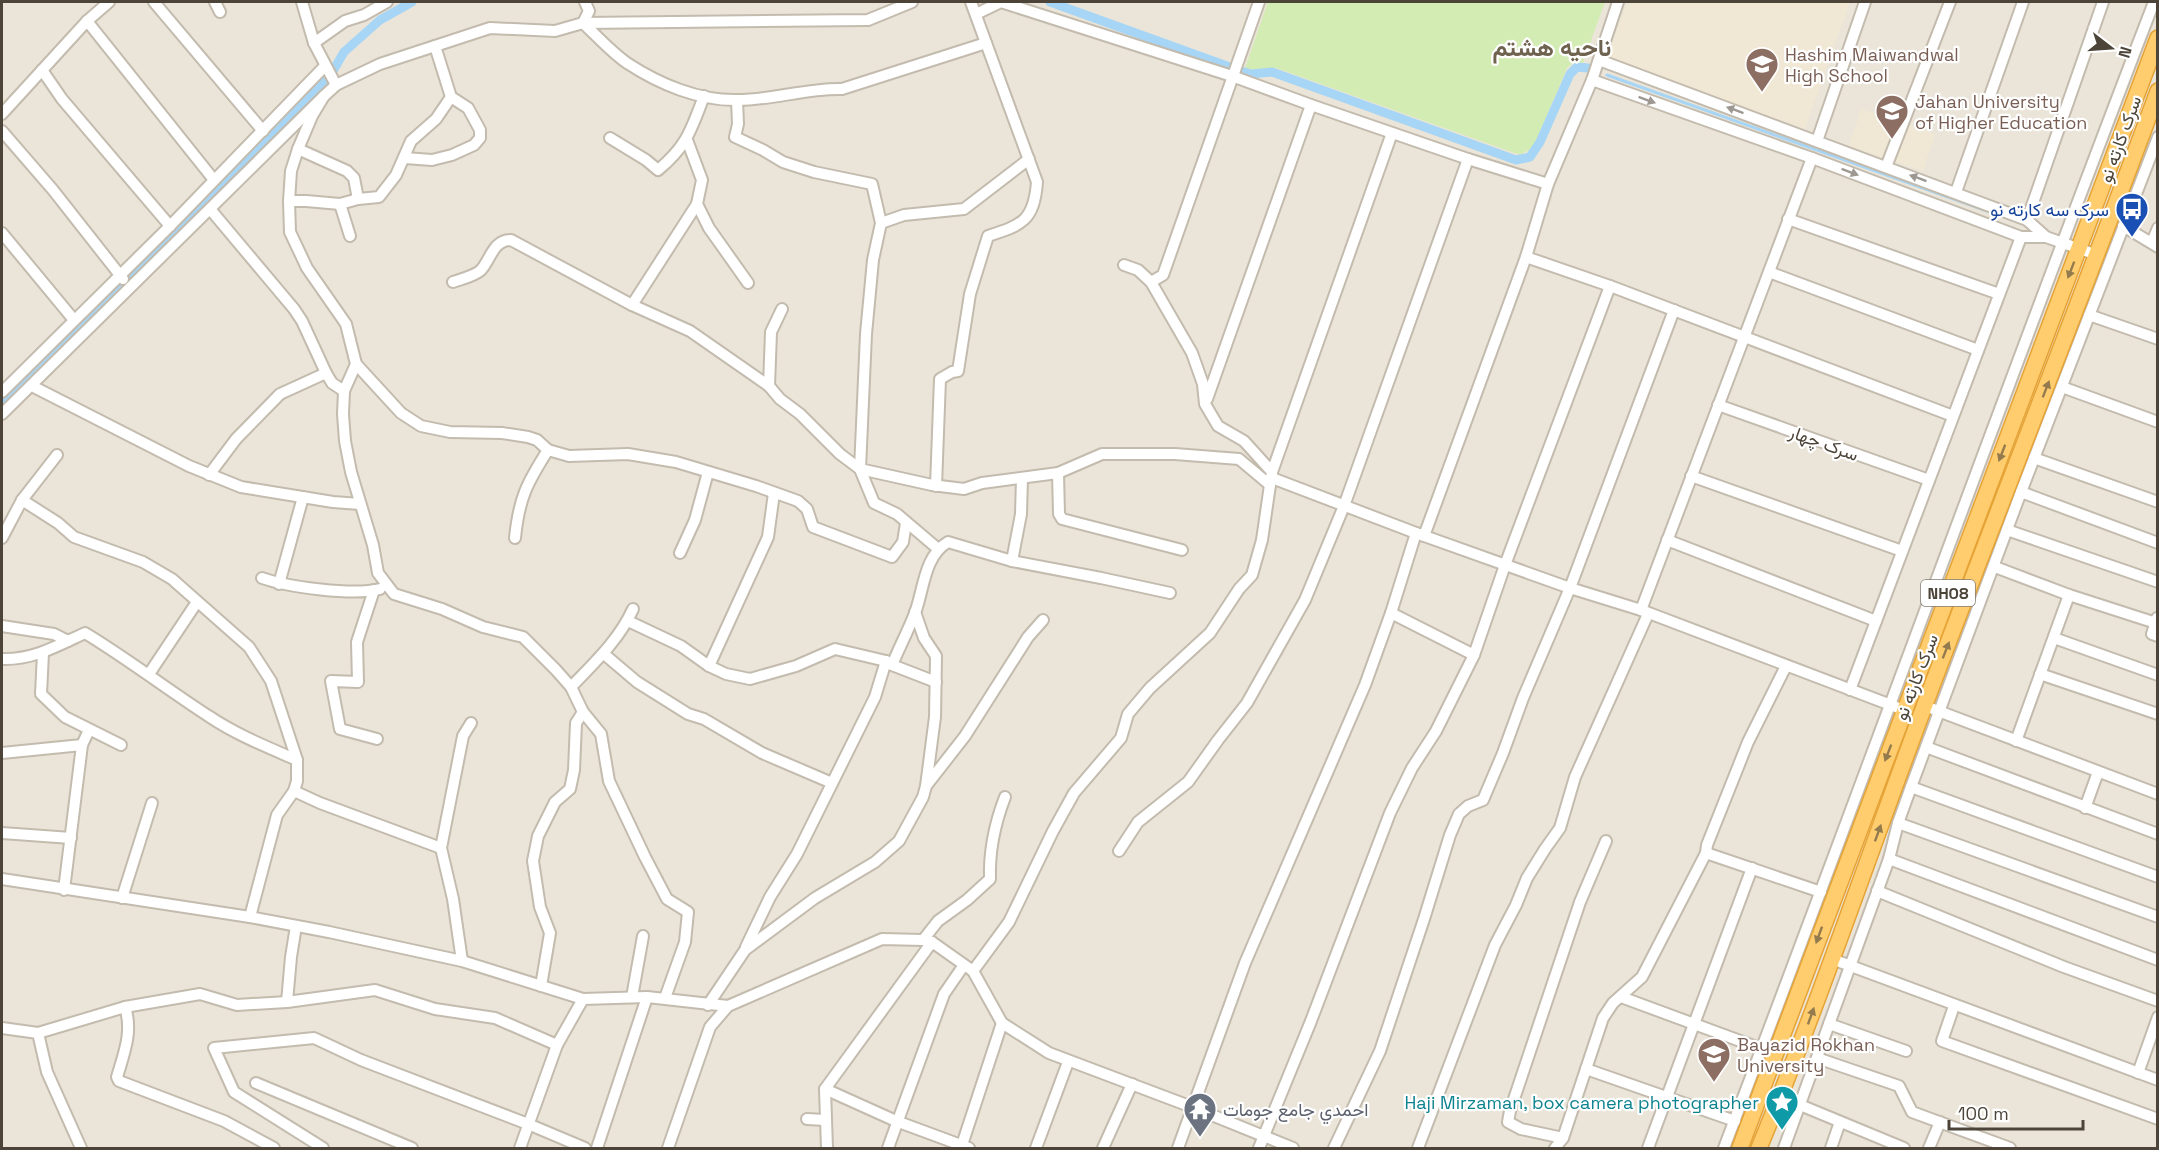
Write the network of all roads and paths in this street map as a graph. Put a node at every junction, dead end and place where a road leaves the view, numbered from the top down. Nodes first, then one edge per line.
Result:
1 (109, 2) edge
2 (154, 2) edge
3 (302, 2) edge
4 (387, 2) edge
5 (585, 2) edge
6 (912, 2) edge
7 (971, 2) edge
8 (1259, 2) edge
9 (1618, 2) edge
10 (1865, 2) edge
11 (1950, 2) edge
12 (2023, 2) edge
13 (2103, 2) edge
14 (2154, 2) edge
15 (976, 14) junction
16 (87, 21) junction
17 (583, 23) junction
18 (2157, 38) edge
19 (314, 43) junction
20 (986, 43) junction
21 (435, 45) junction
22 (1599, 60) junction
23 (325, 66) junction
24 (42, 69) junction
25 (1234, 70) junction
26 (1592, 80) junction
27 (333, 81) junction
28 (2157, 91) edge
29 (324, 96) junction
30 (704, 96) junction
31 (451, 97) junction
32 (737, 100) junction
33 (1311, 105) junction
34 (2, 114) edge
35 (2, 131) edge
36 (263, 131) junction
37 (1392, 133) junction
38 (2157, 137) edge
39 (610, 138) dead end
40 (687, 140) junction
41 (1817, 141) junction
42 (298, 148) junction
43 (405, 158) junction
44 (1812, 158) junction
45 (1029, 159) junction
46 (1468, 159) junction
47 (1886, 167) junction
48 (214, 180) junction
49 (1548, 184) junction
50 (1956, 192) junction
51 (358, 198) junction
52 (289, 201) junction
53 (340, 204) junction
54 (697, 204) junction
55 (210, 209) junction
56 (1788, 219) junction
57 (2027, 220) junction
58 (881, 223) junction
59 (170, 226) junction
60 (2123, 226) junction
61 (2157, 228) edge
62 (2, 233) edge
63 (350, 236) dead end
64 (2021, 237) junction
65 (2046, 237) junction
66 (2061, 242) junction
67 (2155, 244) edge
68 (2079, 248) junction
69 (2097, 255) junction
70 (1526, 257) junction
71 (1124, 265) dead end
72 (1769, 272) junction
73 (124, 281) junction
74 (453, 282) dead end
75 (747, 282) dead end
76 (1151, 282) junction
77 (1610, 286) junction
78 (2000, 294) junction
79 (632, 305) junction
80 (782, 309) dead end
81 (1674, 310) junction
82 (2089, 315) junction
83 (74, 320) junction
84 (1744, 337) junction
85 (2157, 339) edge
86 (1978, 350) junction
87 (356, 363) junction
88 (326, 373) junction
89 (32, 386) junction
90 (769, 386) junction
91 (2062, 387) junction
92 (344, 391) junction
93 (2, 392) edge
94 (1205, 404) junction
95 (1718, 405) junction
96 (2, 412) edge
97 (1953, 416) junction
98 (2157, 422) edge
99 (548, 450) junction
100 (57, 455) dead end
101 (2034, 458) junction
102 (860, 469) junction
103 (708, 472) junction
104 (1058, 473) junction
105 (209, 475) junction
106 (1691, 476) junction
107 (1022, 478) junction
108 (1271, 478) junction
109 (1929, 480) junction
110 (936, 486) junction
111 (2021, 492) junction
112 (774, 493) junction
113 (303, 497) junction
114 (22, 500) junction
115 (2157, 502) edge
116 (360, 504) junction
117 (1344, 506) junction
118 (906, 524) junction
119 (2007, 530) junction
120 (1420, 535) junction
121 (2, 538) edge
122 (515, 538) dead end
123 (1667, 540) junction
124 (2157, 543) edge
125 (938, 548) junction
126 (1182, 550) dead end
127 (1902, 551) junction
128 (680, 553) dead end
129 (1012, 561) junction
130 (1505, 565) junction
131 (1995, 567) junction
132 (262, 578) dead end
133 (2157, 582) edge
134 (279, 584) junction
135 (388, 586) junction
136 (1570, 588) junction
137 (374, 590) junction
138 (1170, 593) dead end
139 (2069, 595) junction
140 (197, 602) junction
141 (633, 609) dead end
142 (915, 612) junction
143 (1644, 612) junction
144 (1391, 613) junction
145 (1043, 620) dead end
146 (2157, 620) edge
147 (628, 621) junction
148 (1876, 621) junction
149 (2, 626) edge
150 (2157, 636) edge
151 (2054, 638) junction
152 (68, 641) junction
153 (43, 653) junction
154 (604, 654) junction
155 (1474, 655) junction
156 (2, 659) edge
157 (889, 663) junction
158 (709, 666) junction
159 (1786, 666) junction
160 (149, 674) junction
161 (2040, 674) junction
162 (2157, 675) edge
163 (936, 682) junction
164 (571, 687) junction
165 (1850, 690) junction
166 (1889, 705) junction
167 (1924, 706) junction
168 (1904, 710) junction
169 (583, 712) junction
170 (1939, 712) junction
171 (2157, 714) edge
172 (471, 723) dead end
173 (89, 730) junction
174 (377, 739) dead end
175 (2016, 741) junction
176 (82, 745) junction
177 (121, 745) dead end
178 (1926, 747) junction
179 (2, 753) edge
180 (297, 760) junction
181 (2098, 772) junction
182 (832, 783) junction
183 (926, 786) junction
184 (1911, 787) junction
185 (294, 791) junction
186 (2157, 794) edge
187 (1005, 797) dead end
188 (152, 803) dead end
189 (2085, 808) junction
190 (1898, 822) junction
191 (2, 833) edge
192 (2157, 834) edge
193 (71, 838) junction
194 (1606, 841) dead end
195 (441, 848) junction
196 (1119, 851) dead end
197 (1706, 853) junction
198 (1889, 859) junction
199 (1752, 868) junction
200 (2157, 877) edge
201 (2, 882) edge
202 (64, 890) junction
203 (1877, 891) junction
204 (1821, 892) junction
205 (122, 898) junction
206 (250, 917) junction
207 (2157, 917) edge
208 (296, 926) junction
209 (643, 936) dead end
210 (928, 941) junction
211 (745, 950) junction
212 (1832, 959) junction
213 (2157, 960) edge
214 (462, 962) junction
215 (1851, 966) junction
216 (969, 968) junction
217 (541, 986) junction
218 (632, 997) junction
219 (647, 997) junction
220 (1621, 997) junction
221 (665, 998) junction
222 (583, 999) junction
223 (2157, 1000) edge
224 (287, 1002) junction
225 (708, 1005) junction
226 (728, 1006) junction
227 (1954, 1006) junction
228 (125, 1007) junction
229 (2157, 1017) edge
230 (1002, 1023) junction
231 (1694, 1023) junction
232 (1829, 1024) junction
233 (2, 1028) edge
234 (38, 1033) junction
235 (2154, 1038) edge
236 (557, 1045) junction
237 (1762, 1049) junction
238 (1906, 1051) dead end
239 (1817, 1058) junction
240 (1068, 1062) junction
241 (1586, 1069) junction
242 (2138, 1073) junction
243 (2157, 1080) edge
244 (256, 1083) dead end
245 (1132, 1084) junction
246 (825, 1089) junction
247 (1667, 1097) junction
248 (1800, 1105) junction
249 (1192, 1107) junction
250 (807, 1119) dead end
251 (2157, 1119) edge
252 (825, 1120) junction
253 (896, 1121) junction
254 (1735, 1121) junction
255 (1840, 1122) junction
256 (1940, 1122) junction
257 (528, 1124) junction
258 (1264, 1136) junction
259 (1563, 1138) junction
260 (964, 1148) edge
261 (81, 1149) edge
262 (274, 1149) edge
263 (323, 1149) edge
264 (412, 1149) edge
265 (520, 1149) edge
266 (585, 1149) edge
267 (597, 1149) edge
268 (668, 1149) edge
269 (827, 1149) edge
270 (888, 1149) edge
271 (1036, 1149) edge
272 (1103, 1149) edge
273 (1178, 1149) edge
274 (1259, 1149) edge
275 (1293, 1149) edge
276 (1334, 1149) edge
277 (1418, 1149) edge
278 (1555, 1149) edge
279 (1648, 1149) edge
280 (1724, 1149) edge
281 (1740, 1149) edge
282 (1759, 1149) edge
283 (1784, 1149) edge
284 (1831, 1149) edge
285 (1904, 1149) edge
286 (1929, 1149) edge
287 (2010, 1149) edge

1 - 16 street
2 - 36 street
3 - 19 street
4 - 19 street
5 - 17 street
6 - 17 street
7 - 15 street
8 - 25 street
9 - 22 street
10 - 41 street
11 - 47 street
12 - 50 street
13 - 57 street
14 - 66 street
15 - 20 street
15 - 25 street
16 - 24 street
16 - 48 street
17 - 21 street
17 - 30 street
18 - 68 highway, سرک کارته نو / NH08
19 - 23 street
20 - 32 street
20 - 45 street
21 - 27 street
21 - 31 street
22 - 26 street
41 -> 22 street
23 - 27 street
23 - 36 street
24 - 34 street
24 - 59 street
25 - 33 street
25 - 76 street
26 -> 44 street
26 - 49 street
27 - 29 street
28 - 69 highway, سرک کارته نو / NH08
29 - 42 street
29 - 55 street
30 - 32 street
30 - 40 street
31 - 43 street
31 - 43 street
32 - 58 street
33 - 37 street
33 - 94 street
35 - 73 street
36 - 48 street
37 - 46 street
37 - 108 street
38 - 60 street
39 - 40 street
40 - 54 street
41 - 47 street
42 - 51 street
42 - 52 street
43 - 51 street
44 - 56 street
44 -> 64 street
45 - 58 street
45 - 110 street
46 - 49 street
46 - 117 street
50 -> 47 street
48 - 59 street
49 - 70 street
50 - 57 street
51 - 53 street
52 - 53 street
52 - 87 street
53 - 63 street
54 - 75 street
54 - 79 street
55 - 73 street
55 - 88 street
56 - 72 street
56 - 78 street
57 - 65 street
58 - 102 street
59 - 73 street
60 - 67 street
60 - 82 street
61 - 67 street
62 - 83 street
64 - 65 street
64 - 78 street
65 - 66 street
66 - 68 street
66 - 166 street
68 - 69 street
68 -> 168 highway, سرک کارته نو / NH08
167 -> 69 highway, سرک کارته نو / NH08
70 - 77 street
70 - 120 street
71 - 76 street
72 - 84 street
72 - 86 street
73 - 83 street
73 - 89 street
74 - 79 street
76 - 94 street
77 - 81 street
77 - 130 street
78 - 86 street
79 - 90 street
80 - 90 street
81 - 84 street
81 - 136 street
82 - 85 street
82 - 91 street
83 - 93 street
84 - 95 street
84 - 97 street
86 - 97 street
87 - 92 street
87 - 99 street
88 - 92 street
88 - 105 street
89 - 96 street
89 - 105 street
90 - 102 street
91 - 98 street
91 - 101 street
92 - 116 street
94 - 108 street
95 - 106 street
95 - 109 street, سرک چهار
97 - 109 street
99 - 103 street
99 - 122 street
100 - 114 street
101 - 111 street
101 - 115 street
102 - 110 street
102 - 118 street
103 - 112 street
103 - 128 street
104 - 107 street
104 - 108 street
104 - 126 street
105 - 113 street
106 - 123 street
106 - 127 street
107 - 110 street
107 - 129 street
108 - 117 street
108 - 216 street
109 - 127 street
111 - 119 street
111 - 124 street
112 - 118 street
112 - 158 street
113 - 116 street
113 - 134 street
114 - 121 street
114 - 140 street
116 - 135 street
117 - 120 street
117 - 196 street
118 - 125 street
119 - 131 street
119 - 133 street
120 - 130 street
120 - 144 street
123 - 143 street
123 - 148 street
125 - 129 street
125 - 142 street
127 - 148 street
129 - 138 street
130 - 136 street
130 - 155 street
131 - 139 street
131 - 170 street
132 - 134 street
134 - 137 street
135 - 137 street
135 - 164 street
136 - 143 street
136 - 276 street
137 - 174 street
139 - 146 street
139 - 151 street
140 - 160 street
140 - 180 street
141 - 147 street
142 - 157 street
142 - 163 street
143 - 159 street
143 - 277 street
144 - 155 street
144 - 249 street
145 - 183 street
146 - 150 street
147 - 154 street
147 - 158 street
148 - 165 street
149 - 152 street
151 - 161 street
151 - 162 street
152 - 153 street
152 - 160 street
153 - 156 street
153 - 173 street
154 - 164 street
154 - 182 street
155 - 258 street
157 - 158 street
157 - 163 street
157 - 182 street
159 - 165 street
159 - 197 street
160 - 180 street
161 - 171 street
161 - 175 street
163 - 183 street
164 - 169 street
165 - 166 street
166 - 168 street
166 - 204 street
167 - 170 street
212 -> 167 highway, سرک کارته نو / NH08
168 -> 281 highway, سرک کارته نو / NH08
169 - 217 street
169 - 221 street
170 - 175 street
170 - 178 street
172 - 195 street
173 - 176 street
173 - 177 street
175 - 181 street
176 - 179 street
176 - 193 street
178 - 184 street
178 - 189 street
180 - 185 street
181 - 186 street
181 - 189 street
182 - 211 street
183 - 211 street
184 - 190 street
184 - 200 street
185 - 195 street
185 - 206 street
187 - 210 street
188 - 205 street
189 - 192 street
190 - 198 street
190 - 207 street
191 - 193 street
193 - 202 street
194 - 259 street
195 - 214 street
197 - 199 street
197 - 220 street
198 - 203 street
198 - 213 street
199 - 204 street
199 - 231 street
201 - 202 street
202 - 205 street
203 - 215 street
203 - 223 street
204 - 237 street
205 - 206 street
206 - 208 street
208 - 214 street
208 - 224 street
209 - 218 street
210 - 216 street
210 - 226 street
210 - 246 street
211 - 225 street
212 - 215 street
282 -> 212 highway, سرک کارته نو / NH08
214 - 217 street
215 - 227 street
215 - 232 street
216 - 230 street
216 - 253 street
217 - 222 street
218 - 219 street
218 - 222 street
219 - 221 street
219 - 267 street
220 - 231 street
220 - 241 street
221 - 225 street
222 - 236 street
224 - 228 street
224 - 236 street
225 - 226 street
226 - 268 street
227 - 242 street
227 - 251 street
228 - 234 street
228 - 262 street
229 - 235 street
230 - 240 street
230 - 260 street
231 - 237 street
231 - 247 street
232 - 238 street
232 - 239 street
233 - 234 street
234 - 261 street
235 - 242 street
236 - 257 street
237 - 254 street
239 - 248 street
239 - 256 street
240 - 245 street
240 - 271 street
241 - 247 street
241 - 259 street
242 - 243 street
244 - 264 street
245 - 249 street
245 - 272 street
246 - 252 street
246 - 253 street
247 - 254 street
247 - 279 street
248 - 255 street
248 - 283 street
249 - 258 street
249 - 273 street
250 - 252 street
252 - 269 street
253 - 260 street
253 - 270 street
254 - 280 street
255 - 284 street
255 - 285 street
256 - 286 street
256 - 287 street
257 - 263 street
257 - 265 street
257 - 266 street
258 - 274 street
258 - 275 street
259 - 278 street

